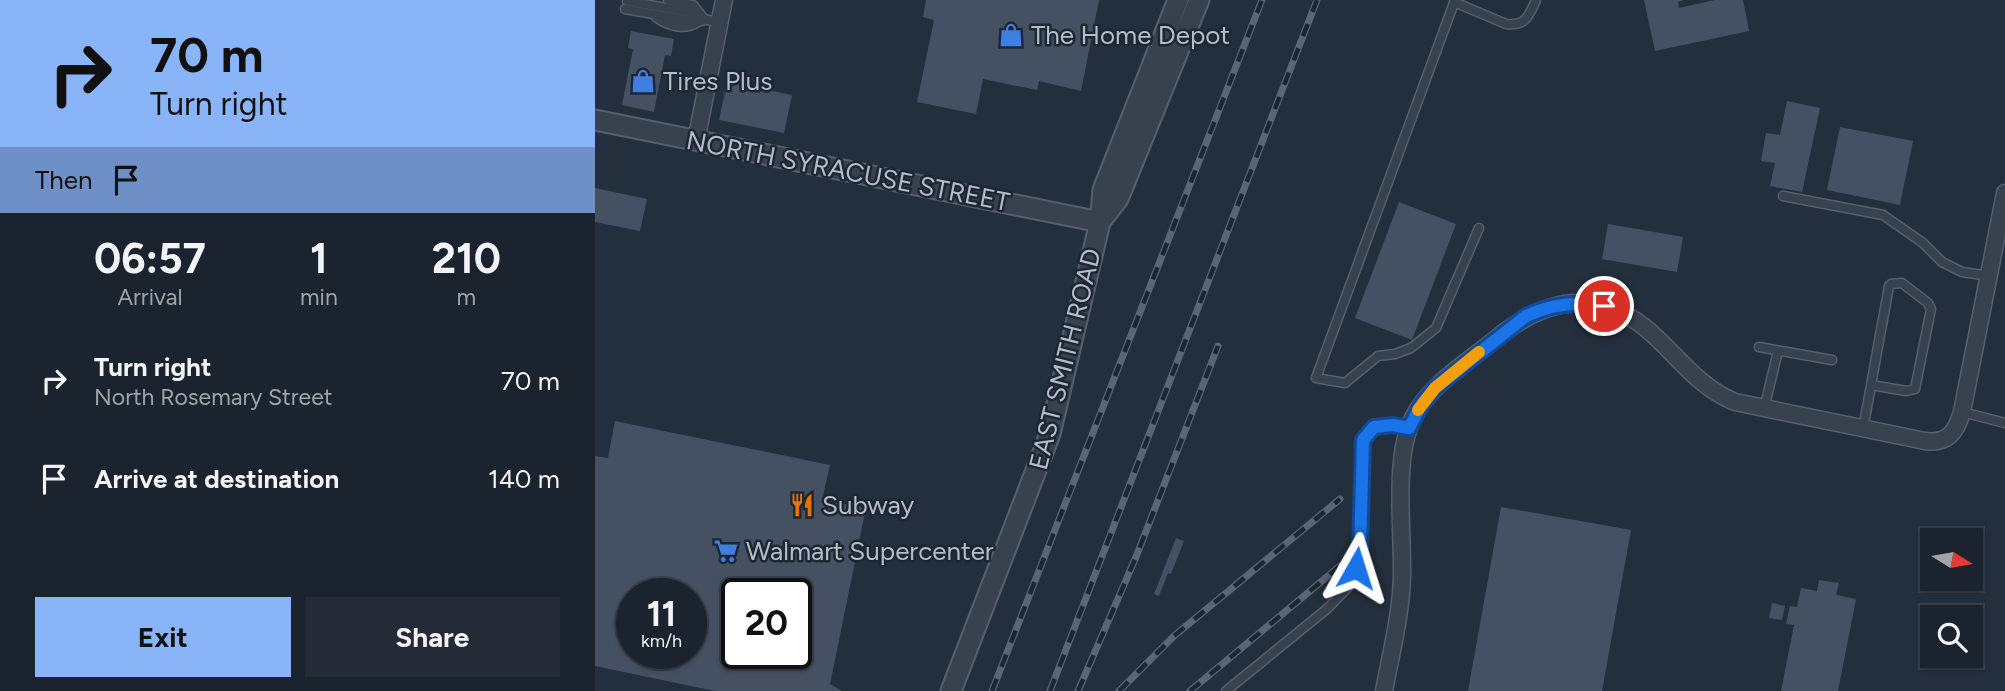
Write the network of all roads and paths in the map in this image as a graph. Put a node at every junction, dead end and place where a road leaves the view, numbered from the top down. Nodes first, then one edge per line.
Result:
1 (668, 0) edge
2 (724, 0) edge
3 (1178, 0) edge
4 (1199, 0) edge
5 (1536, 0) edge
6 (1454, 1) edge
7 (626, 5) edge
8 (707, 21) junction
9 (595, 120) edge
10 (696, 141) junction
11 (2005, 192) edge
12 (1783, 196) dead end
13 (1100, 222) junction
14 (1479, 228) dead end
15 (1989, 276) junction
16 (1759, 347) dead end
17 (1778, 351) junction
18 (1832, 360) dead end
19 (1871, 385) junction
20 (1764, 409) junction
21 (1962, 412) junction
22 (2005, 423) edge
23 (1409, 428) junction
24 (1863, 429) junction
25 (951, 691) edge
26 (1226, 691) edge
27 (1384, 691) edge

1 - 8 lane
2 - 8 street
3 - 13 street, EAST SMITH ROAD
4 - 13 street, EAST SMITH ROAD
5 - 6 lane
6 - 14 lane
7 - 8 lane
7 - 8 lane
8 - 10 street
9 - 10 street, NORTH SYRACUSE STREET
10 - 13 street, NORTH SYRACUSE STREET
11 - 15 street
12 - 15 lane
13 - 25 street, EAST SMITH ROAD
15 - 21 street
16 - 17 lane
17 - 18 lane
17 - 20 lane
19 - 19 lane
19 - 24 lane
20 - 23 street
20 - 24 street
21 - 22 lane
21 - 24 street
23 - 26 lane
23 - 27 street

